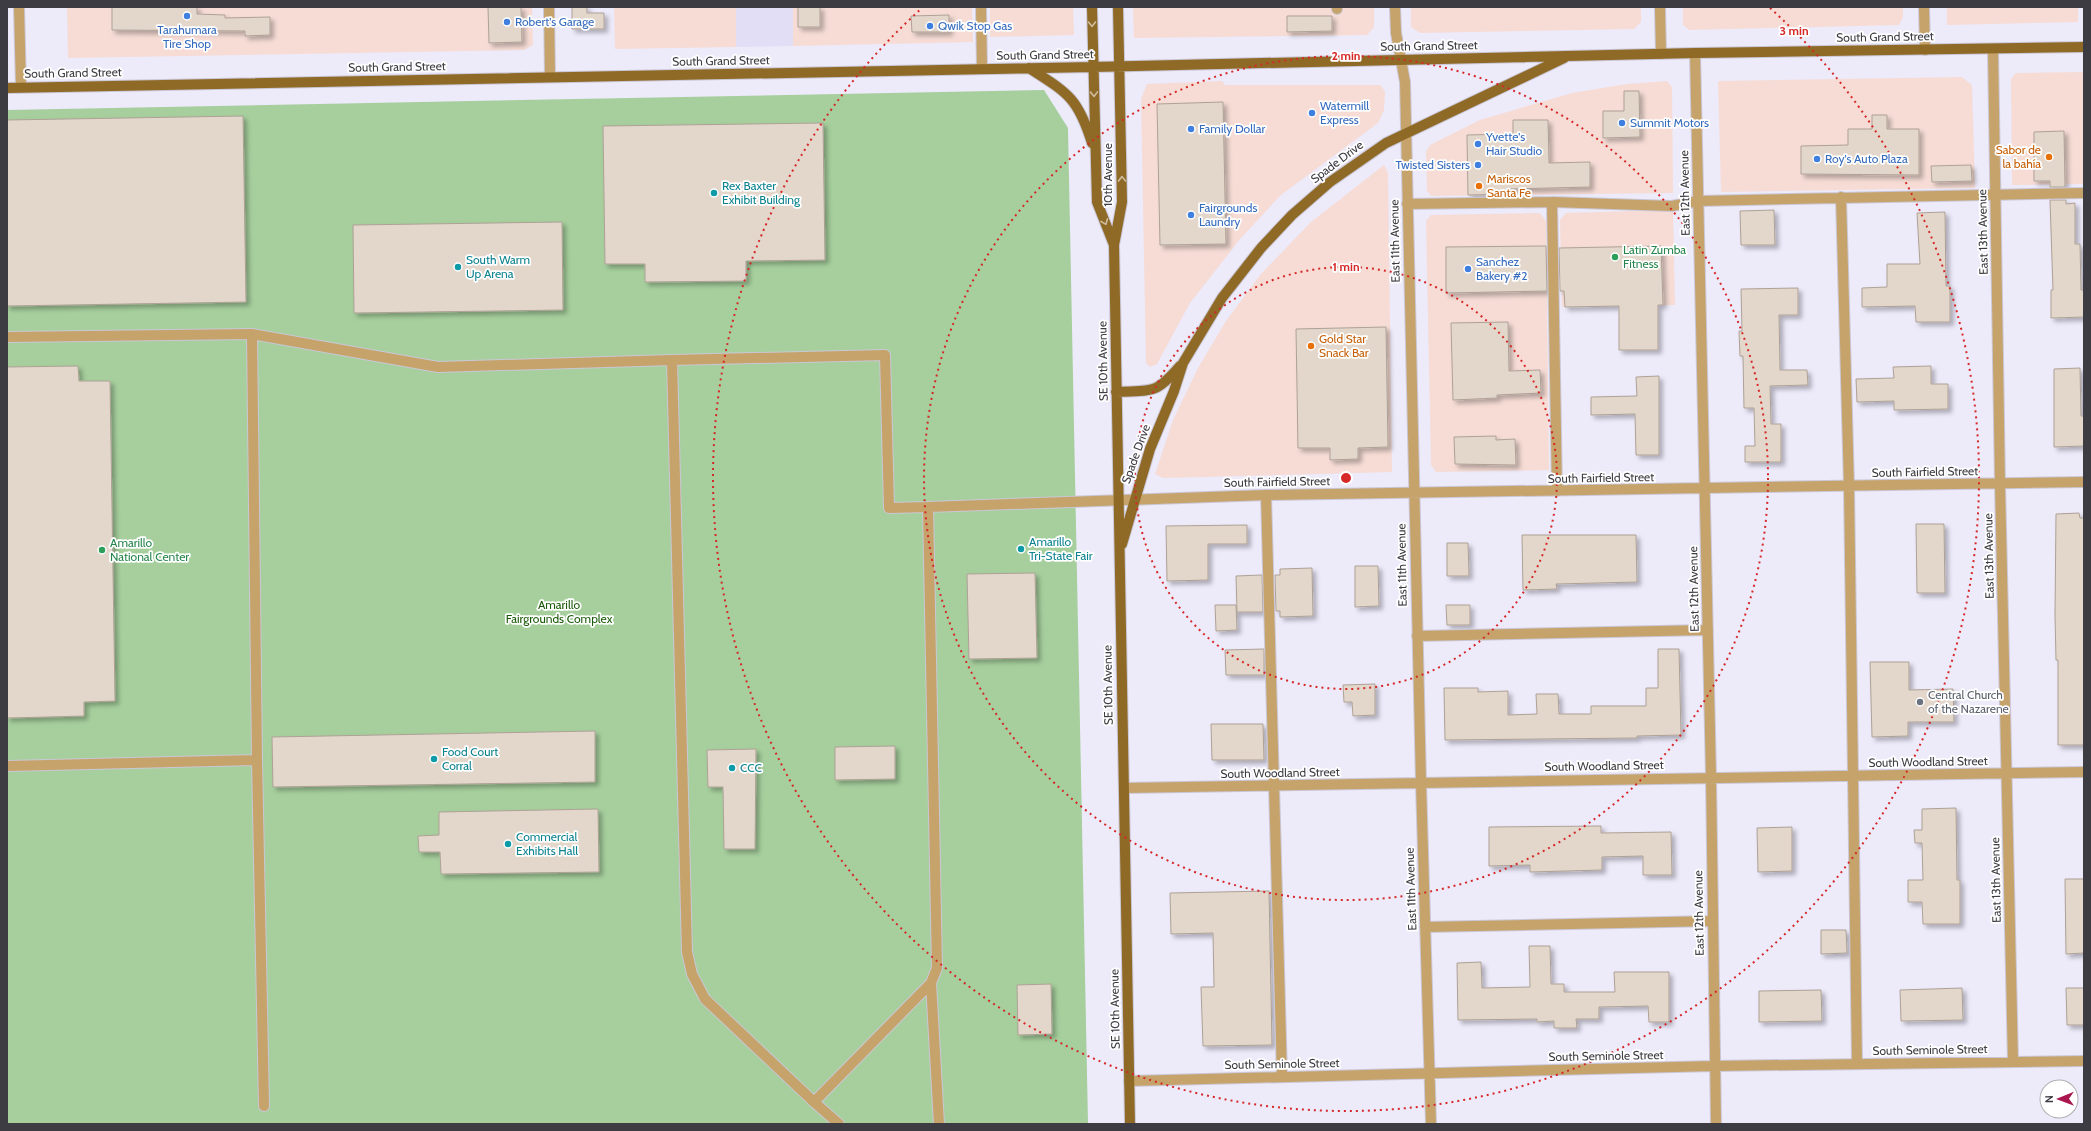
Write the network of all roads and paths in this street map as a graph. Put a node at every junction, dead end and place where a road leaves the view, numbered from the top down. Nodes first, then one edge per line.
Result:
1 (19, 7) edge
2 (549, 7) edge
3 (981, 7) edge
4 (1092, 7) edge
5 (1118, 7) edge
6 (1395, 7) edge
7 (1660, 7) edge
8 (1924, 7) edge
9 (2084, 47) edge
10 (1993, 49) junction
11 (1925, 50) junction
12 (1695, 53) junction
13 (1661, 54) junction
14 (1568, 56) junction
15 (1401, 60) junction
16 (1120, 66) junction
17 (1093, 67) junction
18 (1029, 68) junction
19 (982, 69) junction
20 (550, 77) junction
21 (21, 87) junction
22 (7, 88) edge
23 (1406, 132) junction
24 (1096, 158) junction
25 (2084, 193) edge
26 (1996, 196) junction
27 (1841, 197) junction
28 (1698, 201) junction
29 (1552, 202) junction
30 (1407, 204) junction
31 (1114, 245) junction
32 (252, 334) junction
33 (7, 337) edge
34 (672, 360) junction
35 (1183, 363) junction
36 (1116, 392) junction
37 (2084, 482) edge
38 (2000, 484) junction
39 (1849, 486) junction
40 (1705, 489) junction
41 (1557, 491) junction
42 (1414, 493) junction
43 (1266, 494) junction
44 (1134, 499) junction
45 (1118, 500) junction
46 (928, 507) junction
47 (1119, 556) junction
48 (1708, 630) junction
49 (1417, 636) junction
50 (257, 760) junction
51 (7, 766) edge
52 (2084, 772) edge
53 (2007, 774) junction
54 (1854, 776) junction
55 (1711, 777) junction
56 (1421, 783) junction
57 (1274, 786) junction
58 (1124, 788) junction
59 (1712, 921) junction
60 (1425, 927) junction
61 (931, 983) junction
62 (2084, 1061) edge
63 (2013, 1062) junction
64 (1857, 1064) junction
65 (1714, 1066) junction
66 (1430, 1073) junction
67 (1282, 1077) junction
68 (1129, 1080) junction
69 (814, 1102) junction
70 (264, 1106) dead end
71 (839, 1124) edge
72 (938, 1124) edge
73 (1130, 1124) edge
74 (1431, 1124) edge
75 (1716, 1124) edge

1 - 21 street
2 - 20 street
3 - 19 street
4 -> 17 main road, 10th Avenue
5 - 16 main road, 10th Avenue
6 - 15 street, East 11th Avenue
7 - 13 street
8 - 11 street
9 - 10 main road, South Grand Street
10 - 11 main road, South Grand Street
10 - 26 street, East 13th Avenue
11 - 12 main road, South Grand Street
12 - 13 main road, South Grand Street
12 - 28 street, East 12th Avenue
13 - 14 main road, South Grand Street
14 - 15 main road, South Grand Street
14 - 23 main road, Spade Drive
15 - 16 main road, South Grand Street
15 - 23 street, East 11th Avenue
16 - 17 main road, South Grand Street
31 -> 16 main road, 10th Avenue
17 - 18 main road, South Grand Street
17 -> 24 main road, 10th Avenue
18 - 19 main road, South Grand Street
18 - 24 main road
19 - 20 main road, South Grand Street
20 - 21 main road, South Grand Street
21 - 22 main road, South Grand Street
23 - 30 street, East 11th Avenue
23 - 35 main road, Spade Drive
24 -> 31 main road, 10th Avenue
25 - 26 street
26 - 27 street
26 - 38 street, East 13th Avenue
27 - 28 street
27 - 39 street
28 - 29 street
28 - 40 street, East 12th Avenue
29 - 30 street
29 - 41 street
30 - 42 street, East 11th Avenue
31 - 36 main road, SE 10th Avenue
32 - 33 street
32 - 34 street
32 - 50 street
34 - 46 street, South Fairfield Street
34 - 69 street
35 - 36 main road, Spade Drive
35 - 44 main road, Spade Drive
36 - 45 main road, SE 10th Avenue
37 - 38 street, South Fairfield Street
38 - 39 street, South Fairfield Street
38 - 53 street, East 13th Avenue
39 - 40 street, South Fairfield Street
39 - 54 street
40 - 41 street, South Fairfield Street
40 - 48 street, East 12th Avenue
41 - 42 street, South Fairfield Street
42 - 43 street, South Fairfield Street
42 - 49 street, East 11th Avenue
43 - 44 street, South Fairfield Street
43 - 57 street
44 - 45 street, South Fairfield Street
44 - 47 main road, Spade Drive
45 - 46 street, South Fairfield Street
45 - 47 main road, SE 10th Avenue
46 - 61 street
47 - 58 main road, SE 10th Avenue
48 - 49 street
48 - 55 street, East 12th Avenue
49 - 56 street, East 11th Avenue
50 - 51 street
50 - 70 street
52 - 53 street, South Woodland Street
53 - 54 street, South Woodland Street
53 - 63 street, East 13th Avenue
54 - 55 street, South Woodland Street
54 - 64 street
55 - 56 street, South Woodland Street
55 - 59 street, East 12th Avenue
56 - 57 street, South Woodland Street
56 - 60 street, East 11th Avenue
57 - 58 street, South Woodland Street
57 - 67 street
58 - 68 main road, SE 10th Avenue
59 - 60 street
59 - 65 street, East 12th Avenue
60 - 66 street, East 11th Avenue
61 - 69 street
61 - 72 street
62 - 63 street, South Seminole Street
63 - 64 street, South Seminole Street
64 - 65 street, South Seminole Street
65 - 66 street, South Seminole Street
65 - 75 street, East 12th Avenue
66 - 67 street, South Seminole Street
66 - 74 street, East 11th Avenue
67 - 68 street, South Seminole Street
68 - 73 main road, SE 10th Avenue
69 - 71 street

